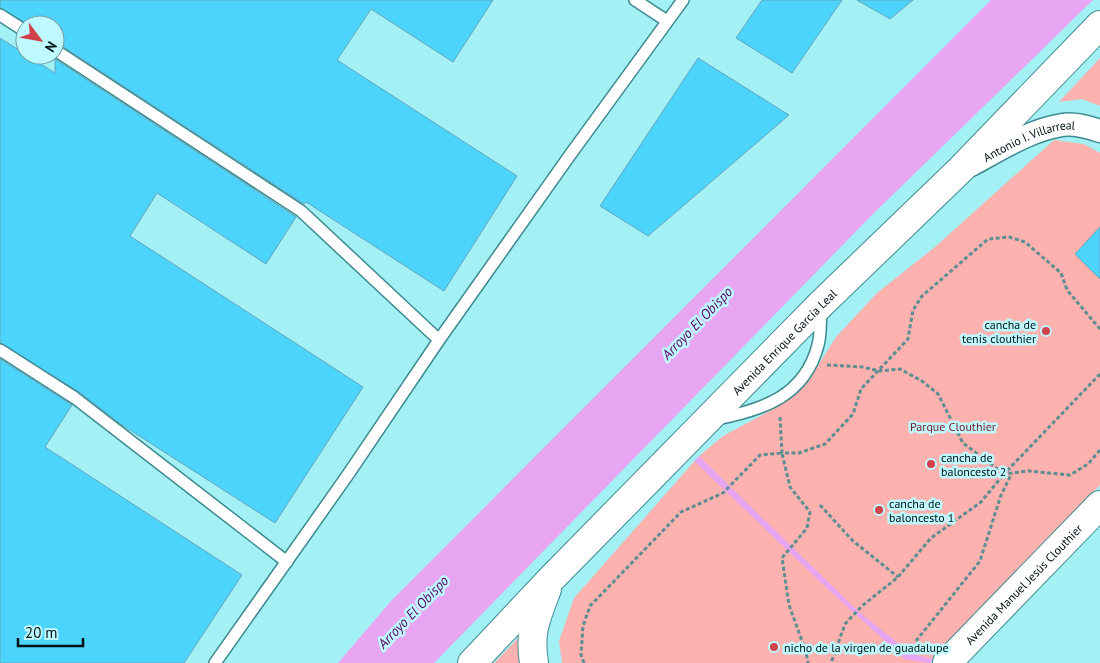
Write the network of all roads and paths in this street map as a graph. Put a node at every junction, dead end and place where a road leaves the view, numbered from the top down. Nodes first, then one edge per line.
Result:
1 (635, 0) edge
2 (683, 0) edge
3 (0, 14) edge
4 (667, 21) junction
5 (15, 24) edge
6 (1100, 24) edge
7 (65, 57) edge
8 (1100, 131) edge
9 (961, 169) junction
10 (821, 304) junction
11 (1100, 329) edge
12 (440, 340) junction
13 (0, 350) edge
14 (812, 362) junction
15 (879, 371) junction
16 (1100, 374) edge
17 (778, 399) junction
18 (708, 421) junction
19 (1100, 450) edge
20 (782, 453) junction
21 (1013, 473) junction
22 (1004, 474) junction
23 (820, 505) dead end
24 (1100, 505) edge
25 (287, 562) junction
26 (898, 577) junction
27 (552, 579) junction
28 (916, 641) dead end
29 (953, 661) edge
30 (215, 663) edge
31 (472, 663) edge
32 (534, 663) edge
33 (584, 663) edge
34 (808, 663) edge
35 (831, 663) edge

1 - 4 lane
2 - 4 lane
3 - 5 lane
4 - 12 lane
6 - 9 street, Avenida Enrique García Leal
7 - 12 lane
8 - 9 street, Antonio I. Villarreal
9 - 10 street, Avenida Enrique García Leal
10 - 14 lane
10 - 18 street, Avenida Enrique García Leal
11 - 15 path
12 - 25 lane
13 - 25 lane
14 - 15 path
14 - 17 lane
15 - 20 path
15 - 22 path
16 - 22 path
17 - 18 lane
17 - 20 path
18 - 27 street, Avenida Enrique García Leal
19 - 21 path
20 - 33 path
20 - 34 path
21 - 22 path
21 - 28 path
22 - 26 path
23 - 26 path
24 - 29 street, Avenida Manuel Jesús Clouthier
25 - 30 lane
26 - 35 path
27 - 31 street, Avenida Enrique García Leal
27 - 32 street

